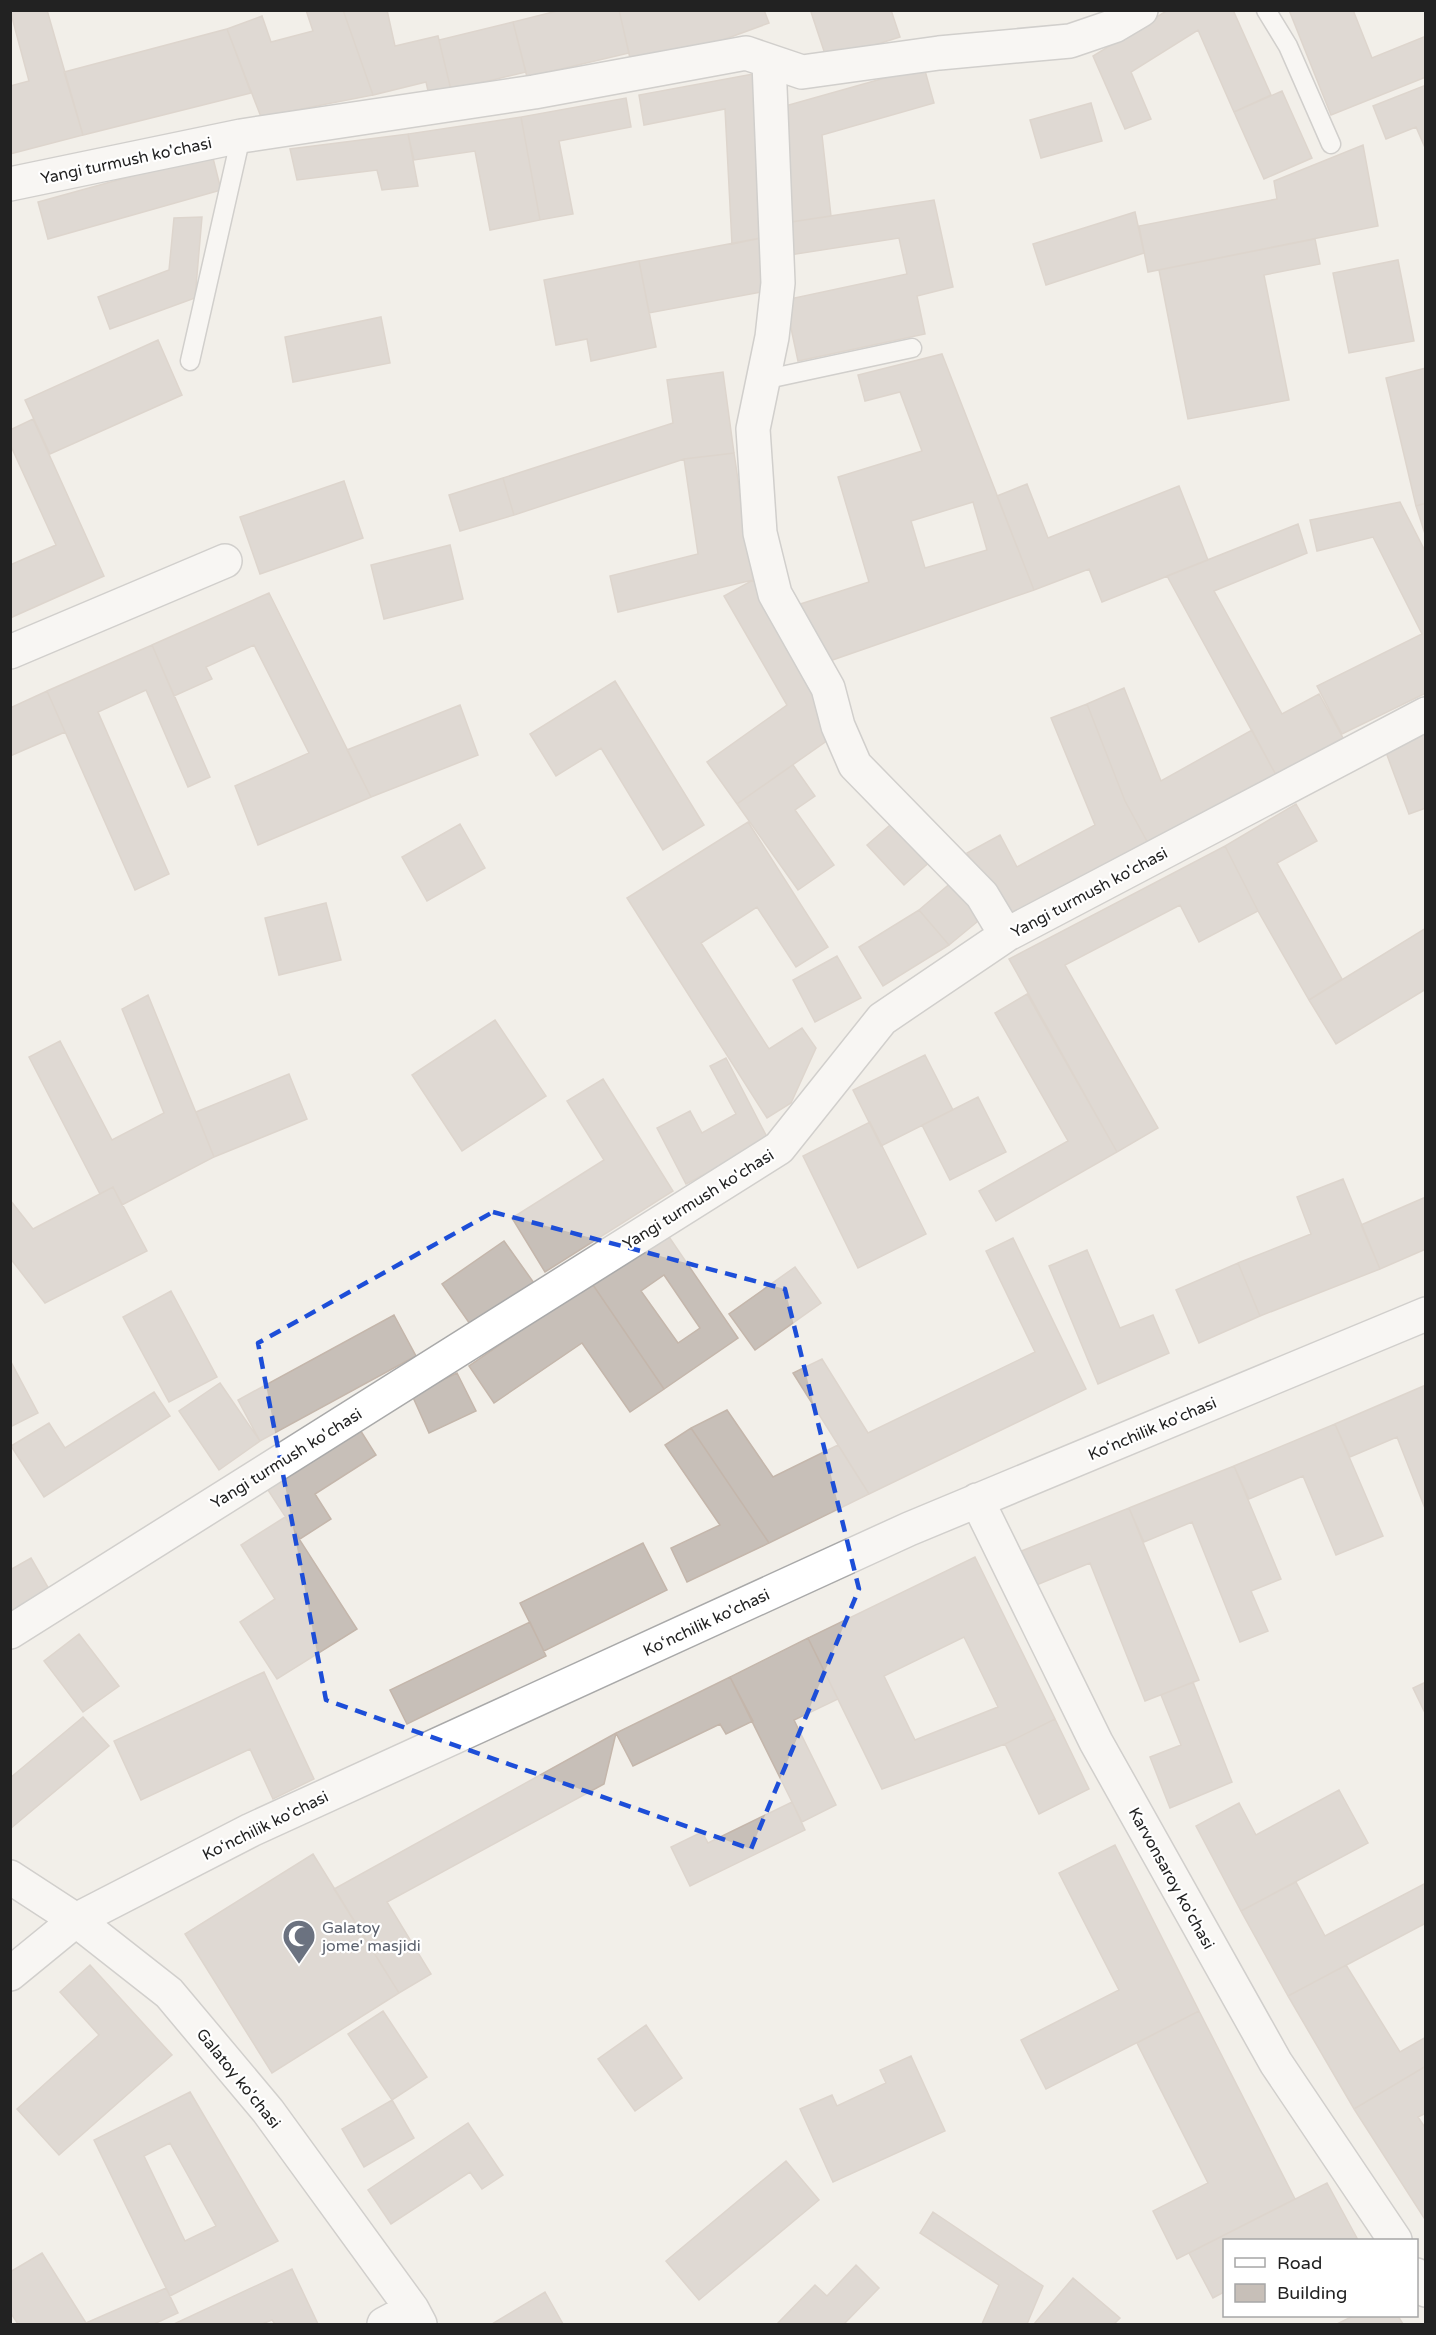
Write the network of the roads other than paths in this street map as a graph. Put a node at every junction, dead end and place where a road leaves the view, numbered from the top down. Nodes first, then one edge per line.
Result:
1 (1141, 10) edge
2 (1266, 10) edge
3 (770, 63) junction
4 (241, 135) junction
5 (1331, 144) dead end
6 (10, 184) edge
7 (912, 348) dead end
8 (190, 361) dead end
9 (763, 380) junction
10 (225, 561) dead end
11 (10, 652) edge
12 (1425, 714) edge
13 (1006, 936) junction
14 (1425, 1314) edge
15 (977, 1500) junction
16 (10, 1632) edge
17 (10, 1877) edge
18 (76, 1920) junction
19 (10, 1974) edge
20 (1394, 2239) edge
21 (416, 2317) edge
22 (384, 2325) edge

1 - 3 street, Yangi turmush ko'chasi
2 - 5 lane
3 - 4 street, Yangi turmush ko'chasi
3 - 9 street
4 - 6 street, Yangi turmush ko'chasi
4 - 8 lane
7 - 9 lane
9 - 13 street
10 - 11 street
12 - 13 street, Yangi turmush ko'chasi
13 - 16 street, Yangi turmush ko'chasi
14 - 15 street, Ko‘nchilik ko'chasi
15 - 18 street, Ko‘nchilik ko'chasi
15 - 20 street, Karvonsaroy ko'chasi
17 - 18 street, Galatoy ko'chasi
18 - 19 street, Ko‘nchilik ko'chasi
18 - 21 street, Galatoy ko'chasi
21 - 22 street

